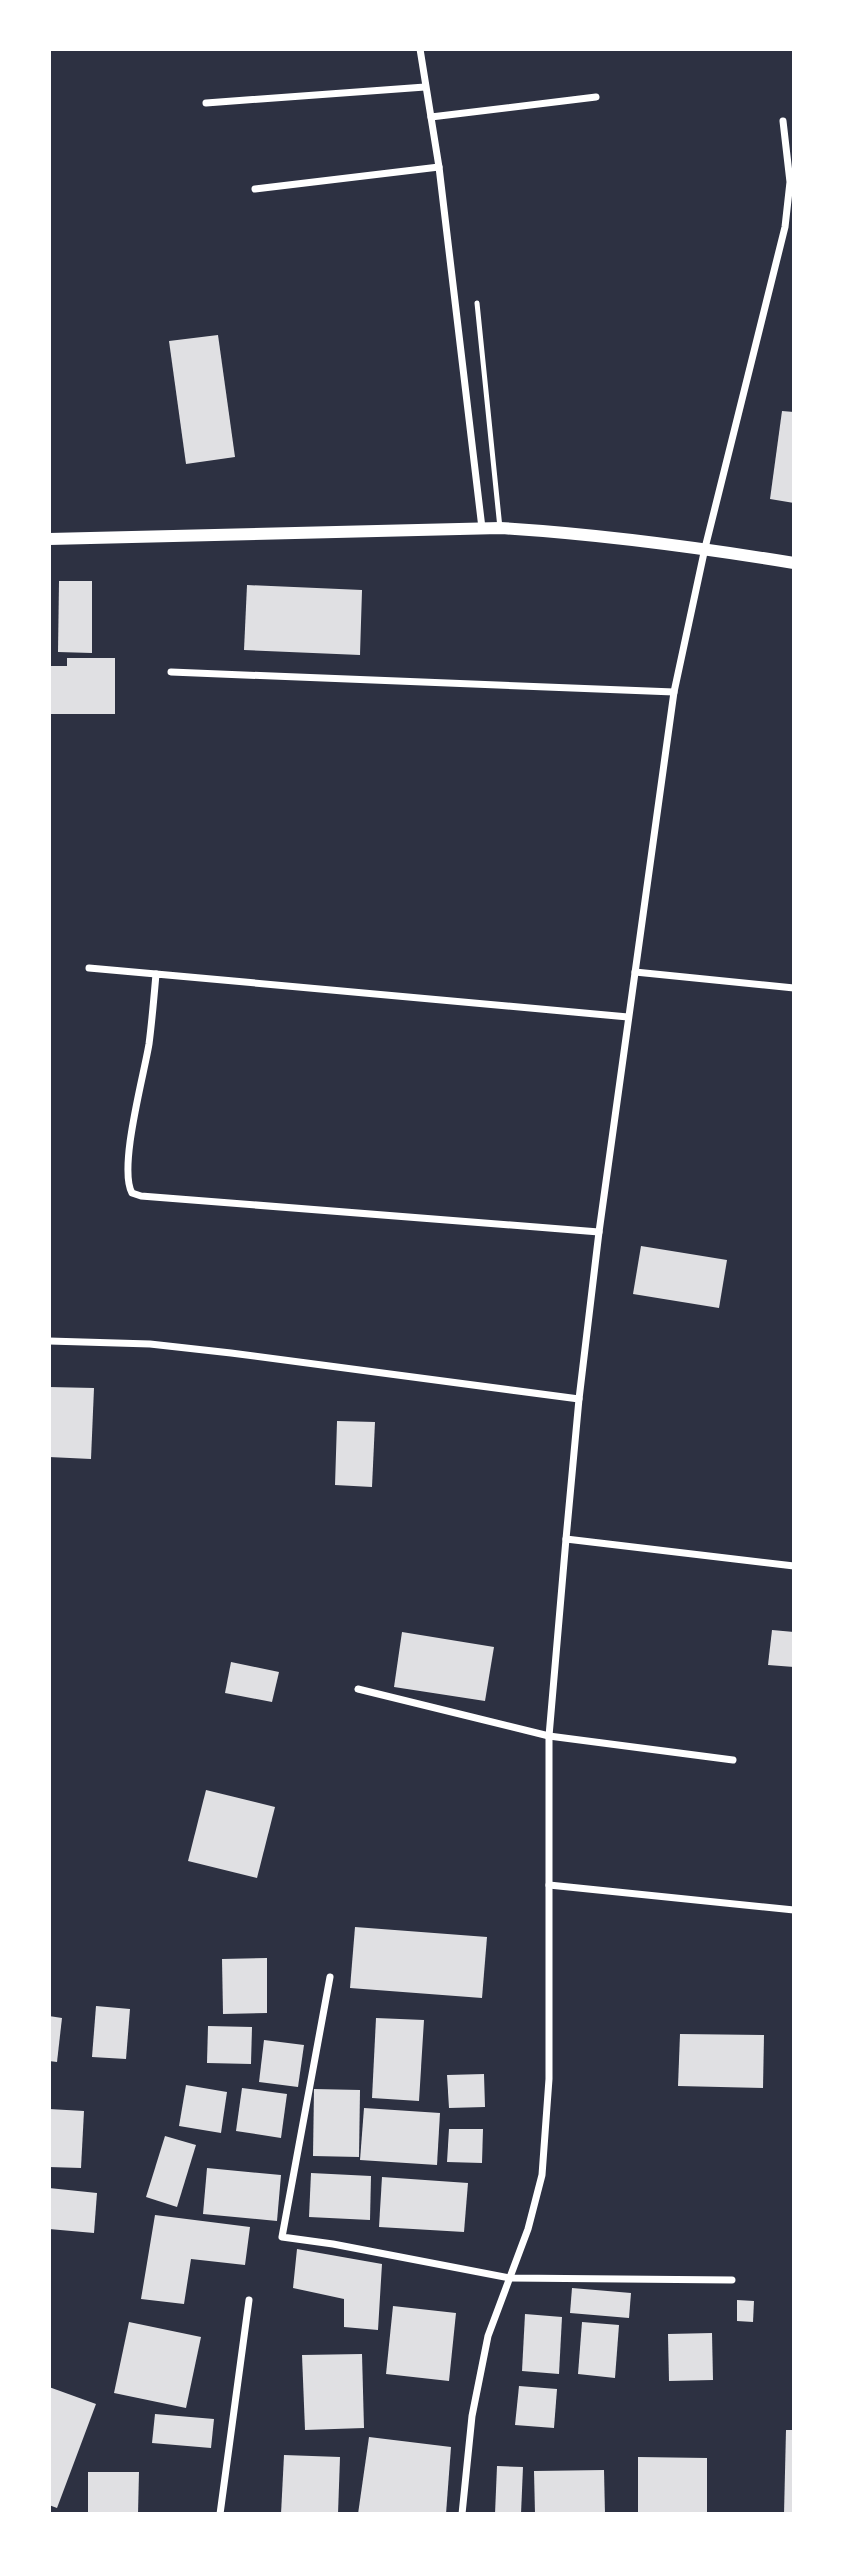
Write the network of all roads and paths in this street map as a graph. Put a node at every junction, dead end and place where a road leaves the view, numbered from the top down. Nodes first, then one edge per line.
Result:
1 (420, 49) edge
2 (425, 87) junction
3 (596, 97) dead end
4 (205, 103) dead end
5 (431, 117) junction
6 (783, 121) dead end
7 (439, 167) junction
8 (256, 188) dead end
9 (477, 303) dead end
10 (482, 528) junction
11 (500, 528) junction
12 (49, 539) edge
13 (705, 548) junction
14 (794, 563) edge
15 (170, 672) dead end
16 (674, 692) junction
17 (89, 968) dead end
18 (635, 972) junction
19 (156, 974) junction
20 (794, 988) edge
21 (628, 1017) junction
22 (599, 1231) junction
23 (49, 1341) edge
24 (579, 1399) junction
25 (566, 1539) junction
26 (794, 1566) edge
27 (358, 1689) dead end
28 (549, 1736) junction
29 (733, 1760) dead end
30 (549, 1885) junction
31 (794, 1910) edge
32 (330, 1977) dead end
33 (510, 2278) junction
34 (732, 2280) dead end
35 (249, 2300) dead end
36 (220, 2514) edge
37 (462, 2514) edge

1 - 2 street
2 - 4 street
2 - 5 street
3 - 5 street
5 - 7 street
6 - 13 street
7 - 8 street
7 - 10 street
9 - 11 lane
10 - 11 street
10 - 12 street
11 - 13 street
13 - 14 street
13 - 16 street
15 - 16 street
16 - 18 street
17 - 19 street
18 - 20 street
18 - 21 street
19 - 21 street
19 - 22 street
21 - 22 street
22 - 24 street
23 - 24 street
24 - 25 street
25 - 26 street
25 - 28 street
27 - 28 street
28 - 29 street
28 - 30 street
30 - 31 street
30 - 33 street
32 - 33 street
33 - 34 street
33 - 37 street
35 - 36 street

